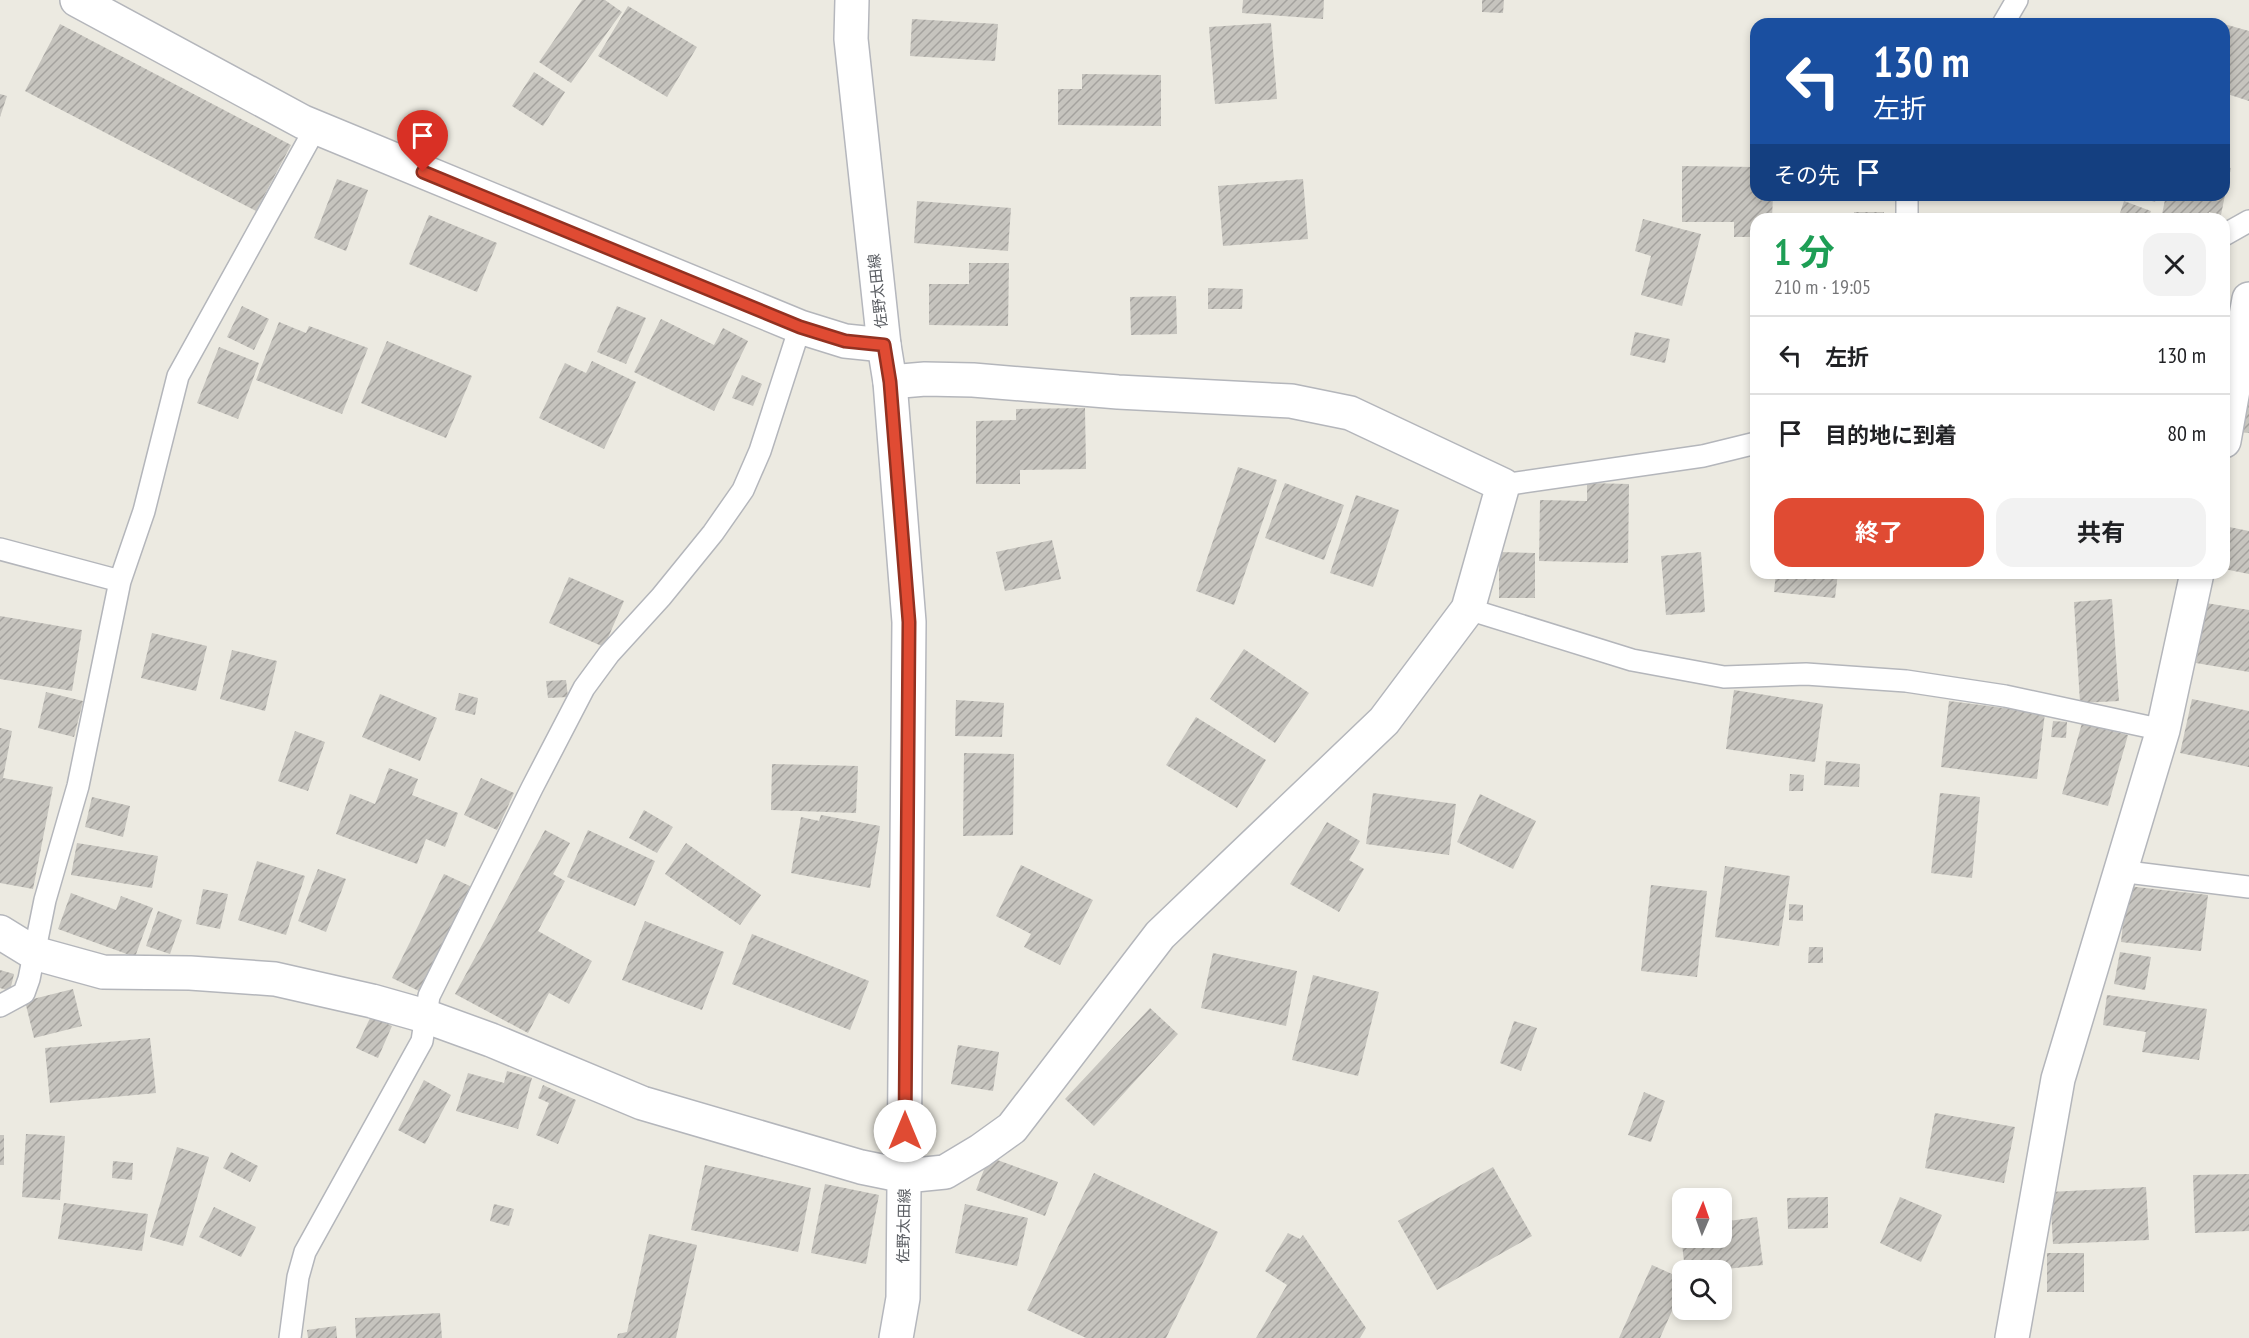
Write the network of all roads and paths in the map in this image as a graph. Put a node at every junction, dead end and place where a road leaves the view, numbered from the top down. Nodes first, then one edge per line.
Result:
1 (77, 0) edge
2 (852, 0) edge
3 (2017, 0) edge
4 (2006, 18) edge
5 (316, 128) junction
6 (2249, 221) edge
7 (2230, 232) edge
8 (2249, 299) edge
9 (800, 327) junction
10 (884, 345) junction
11 (890, 382) junction
12 (2230, 407) edge
13 (1750, 444) edge
14 (1503, 485) junction
15 (0, 549) edge
16 (2196, 579) edge
17 (120, 581) junction
18 (1468, 609) junction
19 (2163, 730) junction
20 (2119, 871) junction
21 (2249, 887) edge
22 (0, 932) edge
23 (34, 953) junction
24 (0, 1006) edge
25 (425, 1016) junction
26 (905, 1176) junction
27 (290, 1338) edge
28 (896, 1338) edge
29 (2012, 1338) edge

1 - 5 street
2 - 10 street, 佐野太田線
3 - 4 lane
5 - 9 street
5 - 17 lane
6 - 7 lane
8 - 12 street
9 - 10 street
9 - 25 lane
10 - 11 street, 佐野太田線
11 - 14 street
11 - 26 street, 佐野太田線
13 - 14 lane
14 - 18 street
15 - 17 lane
16 - 19 street
17 - 23 lane
18 - 19 lane
18 - 26 street
19 - 20 street
20 - 21 lane
20 - 29 street
22 - 23 street
23 - 24 lane
23 - 25 street
25 - 26 street
25 - 27 lane
26 - 28 street, 佐野太田線

